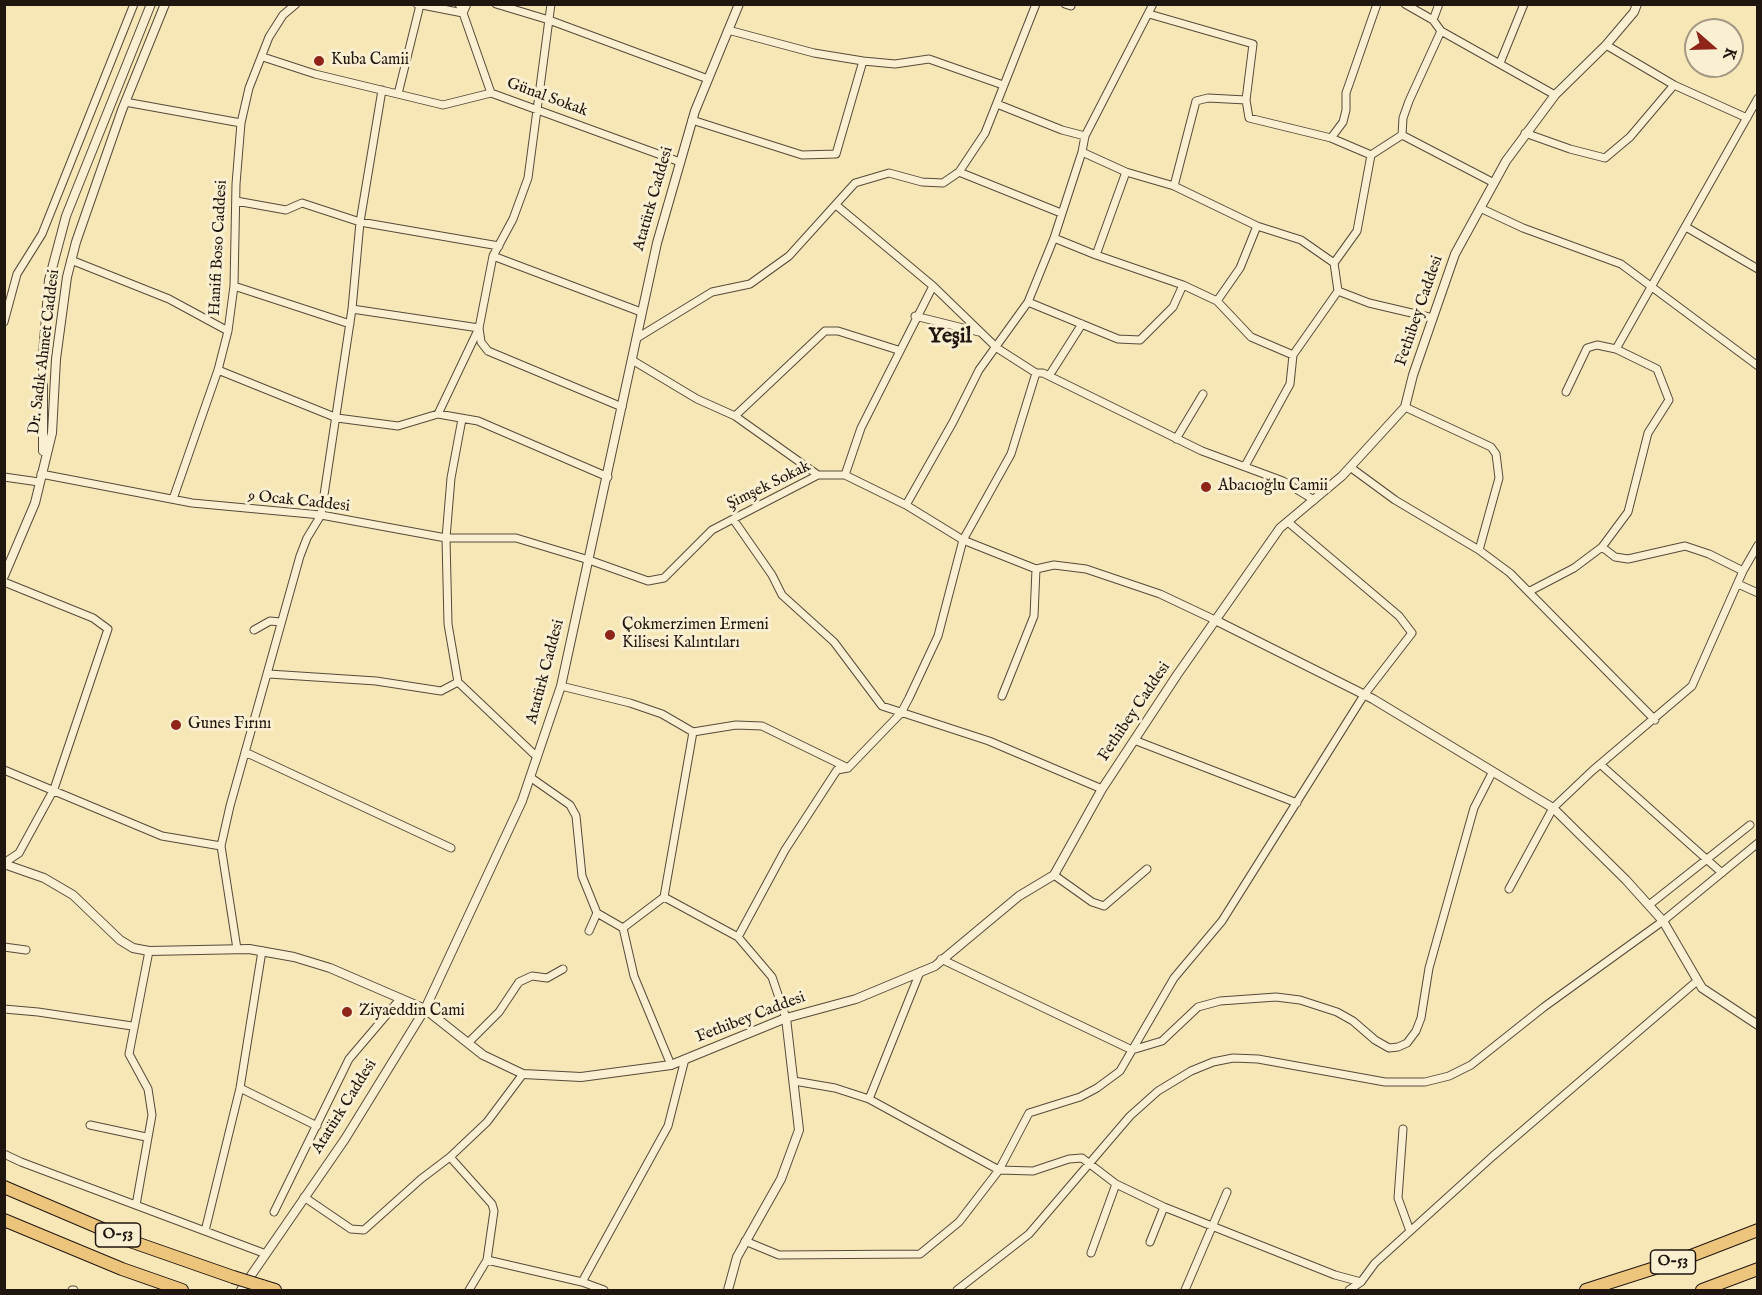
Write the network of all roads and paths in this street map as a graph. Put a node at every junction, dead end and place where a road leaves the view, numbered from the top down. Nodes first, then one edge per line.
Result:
1 (134, 4) edge
2 (151, 4) edge
3 (165, 4) edge
4 (296, 4) edge
5 (459, 4) edge
6 (467, 4) edge
7 (496, 4) edge
8 (551, 4) edge
9 (739, 4) edge
10 (1035, 4) edge
11 (1153, 4) edge
12 (1377, 4) edge
13 (1406, 4) edge
14 (1439, 4) edge
15 (1524, 4) edge
16 (1637, 4) edge
17 (418, 5) edge
18 (463, 13) junction
19 (1149, 14) junction
20 (549, 20) junction
21 (1433, 20) junction
22 (728, 30) junction
23 (1441, 31) junction
24 (1606, 45) junction
25 (263, 57) junction
26 (863, 61) junction
27 (1500, 63) junction
28 (708, 79) junction
29 (1003, 85) junction
30 (1674, 85) junction
31 (382, 90) junction
32 (491, 93) junction
33 (398, 94) junction
34 (1555, 95) junction
35 (1758, 98) edge
36 (1246, 100) junction
37 (125, 102) junction
38 (997, 104) junction
39 (539, 108) junction
40 (1747, 118) junction
41 (692, 120) junction
42 (241, 123) junction
43 (1525, 134) junction
44 (1402, 135) junction
45 (1085, 136) junction
46 (1331, 138) junction
47 (1082, 152) junction
48 (1371, 155) junction
49 (680, 162) junction
50 (959, 172) junction
51 (1126, 172) junction
52 (1494, 183) junction
53 (1174, 186) junction
54 (236, 201) junction
55 (836, 205) junction
56 (1480, 208) junction
57 (1061, 213) junction
58 (360, 222) junction
59 (1257, 226) junction
60 (1686, 227) junction
61 (1054, 238) junction
62 (499, 246) junction
63 (1096, 255) junction
64 (493, 256) junction
65 (71, 260) junction
66 (1334, 263) junction
67 (1758, 269) edge
68 (1183, 285) junction
69 (234, 286) junction
70 (933, 286) junction
71 (1652, 287) junction
72 (1338, 291) junction
73 (1217, 301) junction
74 (1028, 302) junction
75 (352, 309) junction
76 (641, 312) junction
77 (915, 316) junction
78 (1433, 318) junction
79 (4, 322) edge
80 (350, 324) junction
81 (1082, 324) junction
82 (479, 328) junction
83 (228, 331) junction
84 (981, 333) junction
85 (637, 338) junction
86 (997, 348) junction
87 (1616, 349) junction
88 (898, 350) junction
89 (1293, 355) junction
90 (632, 360) junction
91 (1758, 366) edge
92 (218, 370) junction
93 (1036, 373) junction
94 (1049, 376) junction
95 (1566, 392) dead end
96 (1203, 394) dead end
97 (622, 407) junction
98 (1405, 407) junction
99 (438, 414) junction
100 (735, 416) junction
101 (336, 418) junction
102 (462, 418) junction
103 (1176, 439) junction
104 (44, 460) junction
105 (1245, 466) junction
106 (1350, 467) junction
107 (818, 474) junction
108 (845, 475) junction
109 (4, 477) edge
110 (608, 477) junction
111 (40, 478) junction
112 (173, 500) junction
113 (1314, 500) junction
114 (906, 505) junction
115 (321, 515) junction
116 (733, 519) junction
117 (1288, 522) junction
118 (446, 538) junction
119 (963, 540) junction
120 (1758, 545) edge
121 (1602, 547) junction
122 (1479, 550) junction
123 (589, 560) junction
124 (1036, 568) junction
125 (1743, 571) junction
126 (4, 576) edge
127 (4, 582) edge
128 (1738, 584) junction
129 (1530, 591) junction
130 (1758, 593) edge
131 (1215, 620) junction
132 (281, 622) junction
133 (254, 630) dead end
134 (269, 674) junction
135 (458, 682) junction
136 (561, 686) junction
137 (1364, 695) junction
138 (1002, 696) dead end
139 (901, 713) junction
140 (1655, 720) junction
141 (693, 732) junction
142 (1134, 740) junction
143 (245, 752) junction
144 (537, 757) junction
145 (1600, 764) junction
146 (848, 768) junction
147 (4, 770) edge
148 (1492, 773) junction
149 (530, 777) junction
150 (54, 789) junction
151 (1102, 789) junction
152 (1297, 802) junction
153 (1553, 808) junction
154 (1749, 825) dead end
155 (1758, 843) edge
156 (221, 846) junction
157 (451, 848) dead end
158 (1705, 858) junction
159 (4, 863) edge
160 (1147, 870) dead end
161 (1722, 873) junction
162 (1054, 875) junction
163 (1509, 889) dead end
164 (664, 897) junction
165 (1649, 905) junction
166 (597, 913) junction
167 (1663, 921) junction
168 (623, 928) junction
169 (589, 931) dead end
170 (738, 937) junction
171 (4, 947) edge
172 (26, 950) dead end
173 (237, 950) junction
174 (149, 951) junction
175 (262, 951) junction
176 (941, 959) junction
177 (563, 969) dead end
178 (920, 972) junction
179 (1697, 981) junction
180 (400, 999) junction
181 (4, 1009) edge
182 (425, 1009) junction
183 (786, 1018) junction
184 (1758, 1025) edge
185 (132, 1026) junction
186 (468, 1043) junction
187 (1132, 1050) junction
188 (685, 1059) junction
189 (670, 1065) junction
190 (523, 1074) junction
191 (794, 1081) junction
192 (240, 1088) junction
193 (869, 1099) junction
194 (90, 1125) dead end
195 (317, 1126) junction
196 (1403, 1129) dead end
197 (146, 1137) junction
198 (4, 1154) edge
199 (450, 1157) junction
200 (1089, 1163) junction
201 (999, 1170) junction
202 (1116, 1184) junction
203 (4, 1187) edge
204 (1227, 1192) dead end
205 (304, 1197) junction
206 (136, 1205) junction
207 (1164, 1207) junction
208 (274, 1212) dead end
209 (4, 1220) edge
210 (1212, 1225) junction
211 (1758, 1230) edge
212 (205, 1231) junction
213 (1410, 1231) junction
214 (745, 1241) junction
215 (1150, 1242) dead end
216 (1091, 1253) dead end
217 (266, 1254) junction
218 (487, 1260) junction
219 (1758, 1269) edge
220 (582, 1282) junction
221 (1361, 1282) junction
222 (182, 1290) edge
223 (241, 1290) edge
224 (275, 1290) edge
225 (469, 1290) edge
226 (604, 1290) edge
227 (729, 1290) edge
228 (957, 1290) edge
229 (1185, 1290) edge
230 (1349, 1290) edge
231 (1586, 1290) edge
232 (1702, 1290) edge

1 - 79 street
2 - 104 street, Dr. Sadık Ahmet Caddesi
3 - 37 street, Dr. Sadık Ahmet Caddesi
4 - 25 street, Hanifi Boso Caddesi
5 - 18 street
6 - 18 street
7 - 20 street
8 - 20 street
9 - 22 street, Atatürk Caddesi
10 - 29 street
11 - 19 street
12 - 46 street
13 - 21 street
14 - 21 street
15 - 27 street
16 - 24 street, Fethibey Caddesi
17 - 18 street
17 - 33 street
18 - 32 street
19 - 36 street
19 - 45 street
20 - 28 street
20 - 39 street
21 - 23 street
22 - 26 street
22 - 28 street, Atatürk Caddesi
23 - 27 street
23 - 44 street
24 - 30 street
24 - 34 street, Fethibey Caddesi
25 - 31 street, Günal Sokak
25 - 42 street, Hanifi Boso Caddesi
26 - 29 street
26 - 41 street
27 - 34 street
28 - 41 street, Atatürk Caddesi
29 - 38 street
30 - 40 street
30 - 43 street
31 - 33 street, Günal Sokak
31 - 58 street
32 - 33 street, Günal Sokak
32 - 39 street, Günal Sokak
34 - 43 street, Fethibey Caddesi
35 - 40 street
36 - 46 street
36 - 53 street
37 - 42 street
37 - 65 street, Dr. Sadık Ahmet Caddesi
38 - 45 street
38 - 50 street
39 - 49 street, Günal Sokak
39 - 62 street
40 - 60 street
41 - 49 street, Atatürk Caddesi
42 - 54 street, Hanifi Boso Caddesi
43 - 52 street, Fethibey Caddesi
44 - 48 street
44 - 52 street
45 - 47 street
46 - 48 street
47 - 51 street
47 - 57 street
48 - 66 street
49 - 76 street, Atatürk Caddesi
50 - 55 street
50 - 57 street
51 - 53 street
51 - 63 street
52 - 56 street, Fethibey Caddesi
53 - 59 street
54 - 58 street
54 - 69 street, Hanifi Boso Caddesi
55 - 70 street
55 - 85 street
56 - 71 street
56 - 78 street, Fethibey Caddesi
57 - 61 street
58 - 62 street
58 - 75 street
59 - 66 street
59 - 73 street
60 - 67 street
60 - 71 street
61 - 63 street
61 - 74 street
62 - 64 street
63 - 68 street
64 - 76 street
64 - 82 street
65 - 83 street
65 - 104 street, Dr. Sadık Ahmet Caddesi
66 - 72 street
68 - 73 street
68 - 81 street
69 - 80 street
69 - 83 street, Hanifi Boso Caddesi
70 - 77 street
70 - 84 street
71 - 87 street
71 - 91 street
72 - 78 street
72 - 89 street
73 - 89 street
74 - 81 street
74 - 86 street
75 - 80 street
75 - 82 street
76 - 85 street, Atatürk Caddesi
77 - 84 street
77 - 88 street
78 - 98 street, Fethibey Caddesi
80 - 101 street
81 - 94 street
82 - 97 street
82 - 99 street
83 - 92 street, Hanifi Boso Caddesi
84 - 86 street
85 - 90 street, Atatürk Caddesi
86 - 93 street
86 - 114 street
87 - 95 street
87 - 121 street
88 - 100 street
88 - 108 street
89 - 105 street
90 - 97 street, Atatürk Caddesi
90 - 100 street
92 - 101 street
92 - 112 street, Hanifi Boso Caddesi
93 - 94 street
93 - 119 street
94 - 103 street
96 - 103 street
97 - 110 street, Atatürk Caddesi
98 - 106 street, Fethibey Caddesi
98 - 122 street
99 - 101 street
99 - 102 street
100 - 107 street
101 - 115 street
102 - 110 street
102 - 118 street
103 - 105 street
104 - 111 street
105 - 113 street
106 - 113 street, Fethibey Caddesi
106 - 122 street
107 - 108 street, Şimşek Sokak
107 - 116 street, Şimşek Sokak
108 - 114 street, Şimşek Sokak
109 - 111 street, 9 Ocak Caddesi
110 - 123 street, Atatürk Caddesi
111 - 112 street, 9 Ocak Caddesi
111 - 126 street
112 - 115 street, 9 Ocak Caddesi
113 - 117 street, Fethibey Caddesi
114 - 119 street, Şimşek Sokak
115 - 118 street, 9 Ocak Caddesi
115 - 132 street
116 - 123 street, Şimşek Sokak
116 - 139 street
117 - 131 street, Fethibey Caddesi
117 - 137 street
118 - 123 street, 9 Ocak Caddesi
118 - 135 street
119 - 124 street, Şimşek Sokak
119 - 139 street
120 - 125 street
121 - 125 street
121 - 129 street
122 - 129 street
123 - 136 street, Atatürk Caddesi
124 - 131 street
124 - 138 street
125 - 128 street
127 - 150 street
128 - 130 street
128 - 140 street
129 - 140 street
131 - 137 street
131 - 142 street, Fethibey Caddesi
132 - 133 street
132 - 134 street
134 - 135 street
134 - 143 street
135 - 144 street
136 - 141 street
136 - 144 street, Atatürk Caddesi
137 - 148 street
137 - 152 street
139 - 146 street
139 - 151 street
140 - 145 street
141 - 146 street
141 - 164 street
142 - 151 street, Fethibey Caddesi
142 - 152 street
143 - 156 street
143 - 157 street
144 - 149 street, Atatürk Caddesi
145 - 153 street
145 - 158 street
146 - 170 street
147 - 150 street
148 - 153 street
148 - 187 street
149 - 166 street
149 - 182 street, Atatürk Caddesi
150 - 156 street
150 - 159 street
151 - 162 street, Fethibey Caddesi
152 - 187 street
153 - 163 street
153 - 165 street
154 - 158 street
155 - 161 street
156 - 173 street
158 - 161 street
158 - 165 street
159 - 174 street
160 - 162 street
161 - 167 street
162 - 176 street, Fethibey Caddesi
164 - 168 street
164 - 170 street
165 - 167 street
166 - 168 street
166 - 169 street
167 - 179 street
167 - 200 street
168 - 189 street
170 - 183 street
171 - 172 street
173 - 174 street, Fethibey Caddesi
173 - 175 street, Fethibey Caddesi
174 - 185 street
175 - 180 street, Fethibey Caddesi
175 - 192 street
176 - 178 street, Fethibey Caddesi
176 - 187 street
177 - 186 street
178 - 183 street, Fethibey Caddesi
178 - 193 street
179 - 184 street
179 - 213 street
180 - 182 street, Fethibey Caddesi
180 - 195 street
181 - 185 street
182 - 186 street, Fethibey Caddesi
182 - 205 street, Atatürk Caddesi
183 - 188 street, Fethibey Caddesi
183 - 191 street
185 - 197 street
186 - 190 street, Fethibey Caddesi
187 - 201 street
188 - 189 street, Fethibey Caddesi
188 - 220 street
189 - 190 street, Fethibey Caddesi
190 - 199 street
191 - 193 street
191 - 214 street
192 - 195 street
192 - 212 street
193 - 201 street
194 - 197 street
195 - 208 street
196 - 213 street
197 - 206 street
198 - 206 street
199 - 205 street
199 - 218 street
200 - 201 street
200 - 202 street
200 - 228 street
201 - 214 street
202 - 207 street
202 - 216 street
203 - 224 highway, O-53, bridge
204 - 210 street
205 - 217 street, Atatürk Caddesi
206 - 212 street
207 - 210 street
207 - 215 street
209 - 222 highway, O-53
210 - 221 street
210 - 229 street
211 - 231 highway, O-53
212 - 217 street
213 - 221 street
214 - 227 street
217 - 223 street, Atatürk Caddesi
218 - 220 street
218 - 225 street
219 - 232 highway, O-53
220 - 226 street
221 - 230 street

